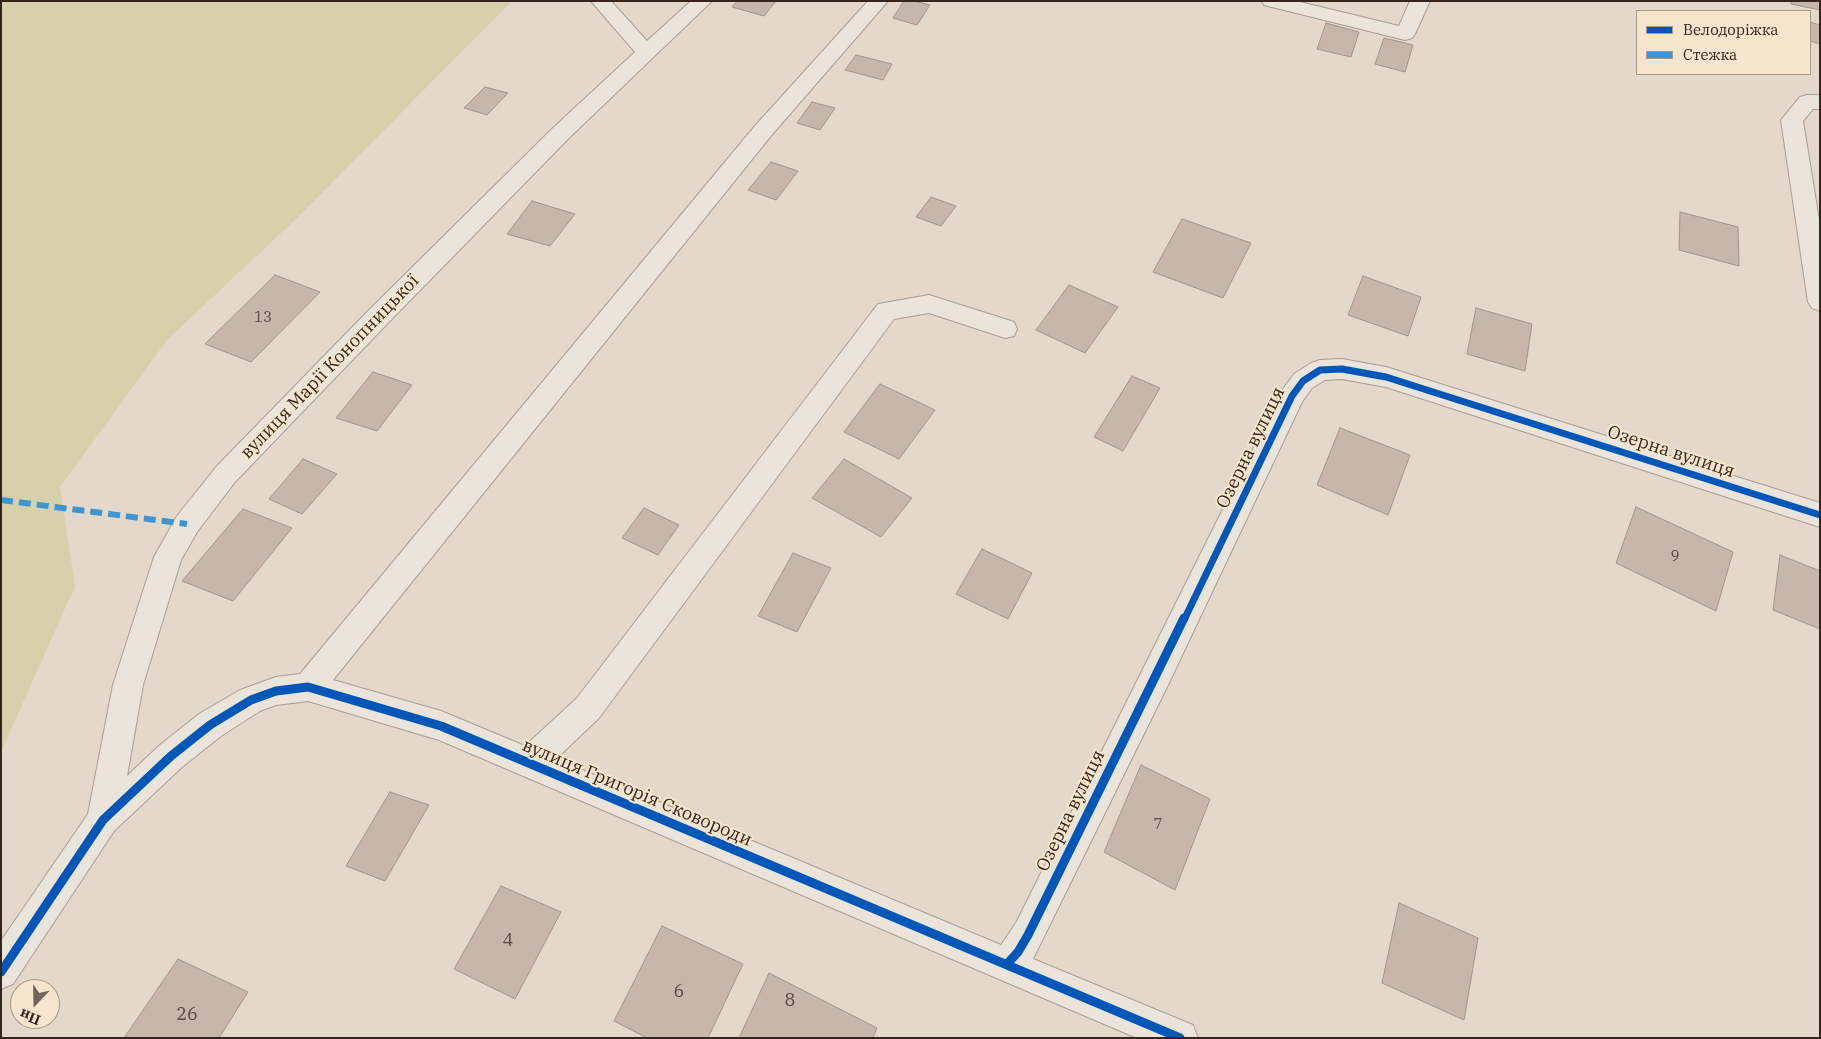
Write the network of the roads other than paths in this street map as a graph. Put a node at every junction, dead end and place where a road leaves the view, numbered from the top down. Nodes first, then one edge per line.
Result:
1 (600, 1) edge
2 (703, 1) edge
3 (879, 1) edge
4 (1270, 1) edge
5 (1420, 1) edge
6 (646, 52) junction
7 (1820, 102) edge
8 (1820, 302) edge
9 (1005, 329) dead end
10 (1820, 515) edge
11 (308, 687) junction
12 (530, 764) junction
13 (103, 820) junction
14 (1007, 964) junction
15 (1, 972) edge
16 (1180, 1038) edge

1 - 6 street
2 - 6 street, вулиця Марії Конопницької
3 - 11 street
4 - 5 street
6 - 13 street, вулиця Марії Конопницької
7 - 8 street
9 - 12 street
10 - 14 street, Озерна вулиця
11 - 12 street, вулиця Григорія Сковороди
11 - 13 street, вулиця Григорія Сковороди
12 - 14 street, вулиця Григорія Сковороди
13 - 15 street
14 - 16 street, вулиця Григорія Сковороди

